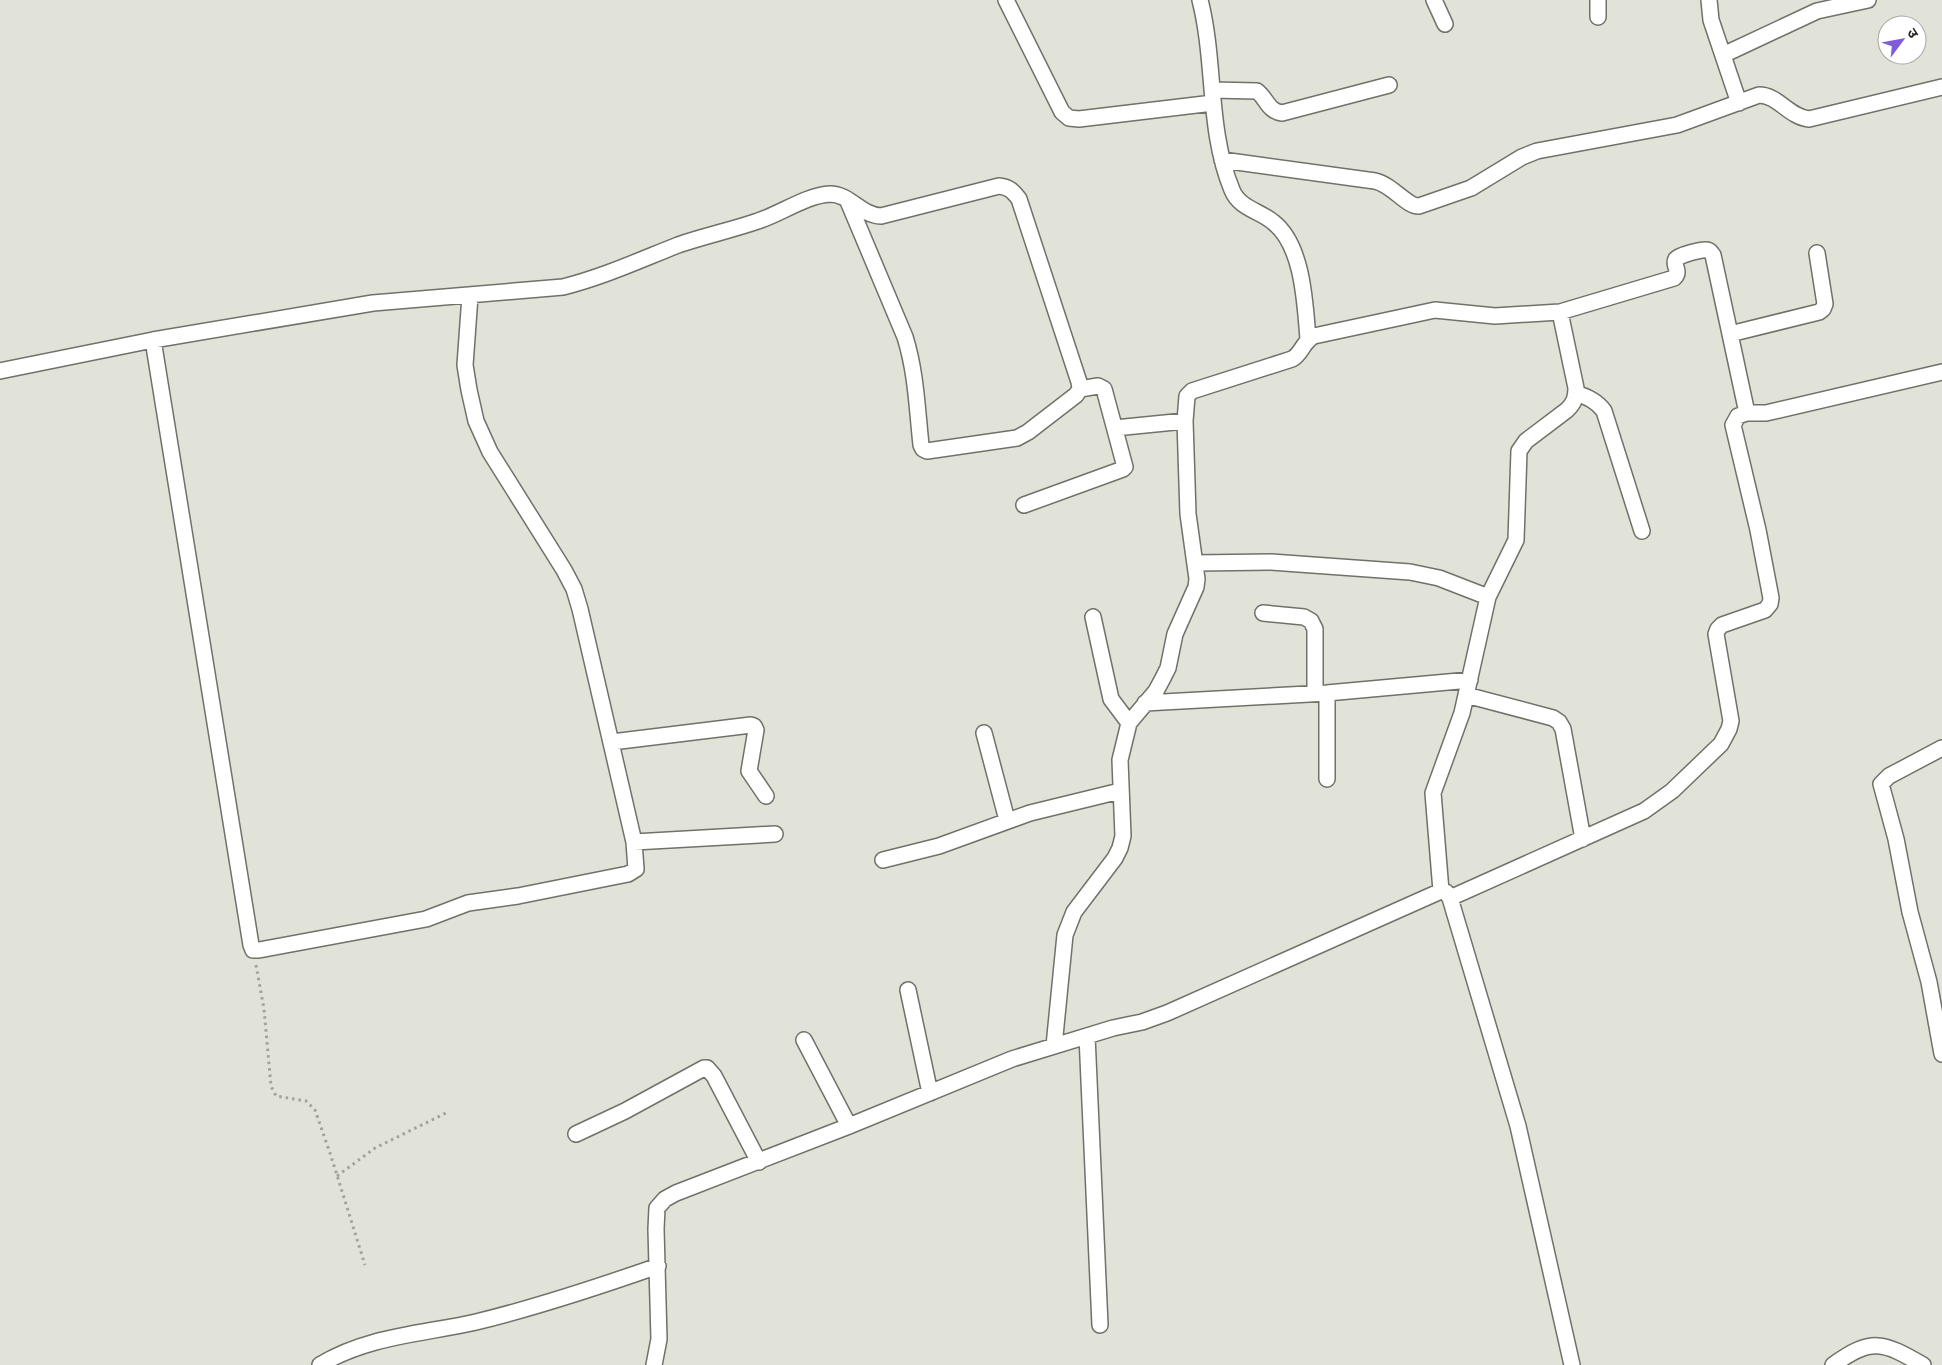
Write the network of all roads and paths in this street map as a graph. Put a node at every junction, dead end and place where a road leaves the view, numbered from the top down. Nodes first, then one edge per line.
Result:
1 (1006, 0) edge
2 (1200, 0) edge
3 (1434, 0) edge
4 (1598, 0) edge
5 (1709, 0) edge
6 (1868, 0) edge
7 (1598, 17) dead end
8 (1445, 24) dead end
9 (1723, 55) junction
10 (1389, 85) dead end
11 (1942, 87) edge
12 (1213, 96) junction
13 (1739, 104) junction
14 (1222, 160) junction
15 (847, 200) junction
16 (1817, 253) dead end
17 (470, 296) junction
18 (1560, 312) junction
19 (1730, 334) junction
20 (1308, 339) junction
21 (153, 340) junction
22 (0, 371) edge
23 (1942, 372) edge
24 (1080, 389) junction
25 (1576, 393) junction
26 (1747, 413) junction
27 (1185, 421) junction
28 (1115, 428) junction
29 (1024, 505) dead end
30 (1642, 531) dead end
31 (1195, 564) junction
32 (1488, 597) junction
33 (1263, 613) dead end
34 (1093, 617) dead end
35 (1470, 680) junction
36 (1321, 693) junction
37 (1466, 695) junction
38 (1146, 703) junction
39 (1129, 723) junction
40 (984, 733) dead end
41 (612, 742) junction
42 (1942, 748) edge
43 (1327, 778) dead end
44 (1120, 791) junction
45 (766, 796) dead end
46 (1007, 820) junction
47 (775, 834) dead end
48 (1583, 839) junction
49 (634, 842) junction
50 (883, 860) dead end
51 (1445, 894) junction
52 (253, 950) junction
53 (908, 990) dead end
54 (1087, 1036) junction
55 (804, 1040) dead end
56 (1054, 1046) junction
57 (1942, 1054) edge
58 (930, 1093) junction
59 (446, 1113) dead end
60 (849, 1126) junction
61 (576, 1134) dead end
62 (758, 1162) junction
63 (337, 1176) junction
64 (365, 1265) dead end
65 (658, 1266) junction
66 (1100, 1325) dead end
67 (320, 1365) edge
68 (654, 1365) edge
69 (1572, 1365) edge
70 (1833, 1365) edge
71 (1923, 1365) edge

1 - 12 street
2 - 12 street
3 - 8 street
4 - 7 street
5 - 9 street
6 - 9 street
9 - 13 street
10 - 12 street
11 - 13 street
12 - 14 street
13 - 14 street
14 - 20 street
15 - 17 street
15 - 24 street
15 - 24 street
16 - 19 street
17 - 21 street
17 - 41 street
18 - 19 street
18 - 20 street
18 - 25 street
19 - 26 street
20 - 27 street
21 - 22 street
21 - 52 street
23 - 26 street
24 - 28 street
25 - 30 street
25 - 32 street
26 - 48 street
27 - 28 street
27 - 31 street
28 - 29 street
31 - 32 street
31 - 38 street
32 - 35 street
33 - 36 street
34 - 39 street
35 - 36 street
35 - 37 street
36 - 38 street
36 - 43 street
37 - 48 street
37 - 51 street
38 - 39 street
39 - 44 street
40 - 46 street
41 - 45 street
41 - 49 street
42 - 57 street
44 - 46 street
44 - 56 street
46 - 50 street
47 - 49 street
48 - 51 street
49 - 52 street
51 - 54 street
51 - 69 street
52 - 63 path
53 - 58 street
54 - 56 street
54 - 66 street
55 - 60 street
56 - 58 street
58 - 60 street
59 - 63 path
60 - 62 street
61 - 62 street
62 - 65 street
63 - 64 path
65 - 67 street
65 - 68 street
70 - 71 street

